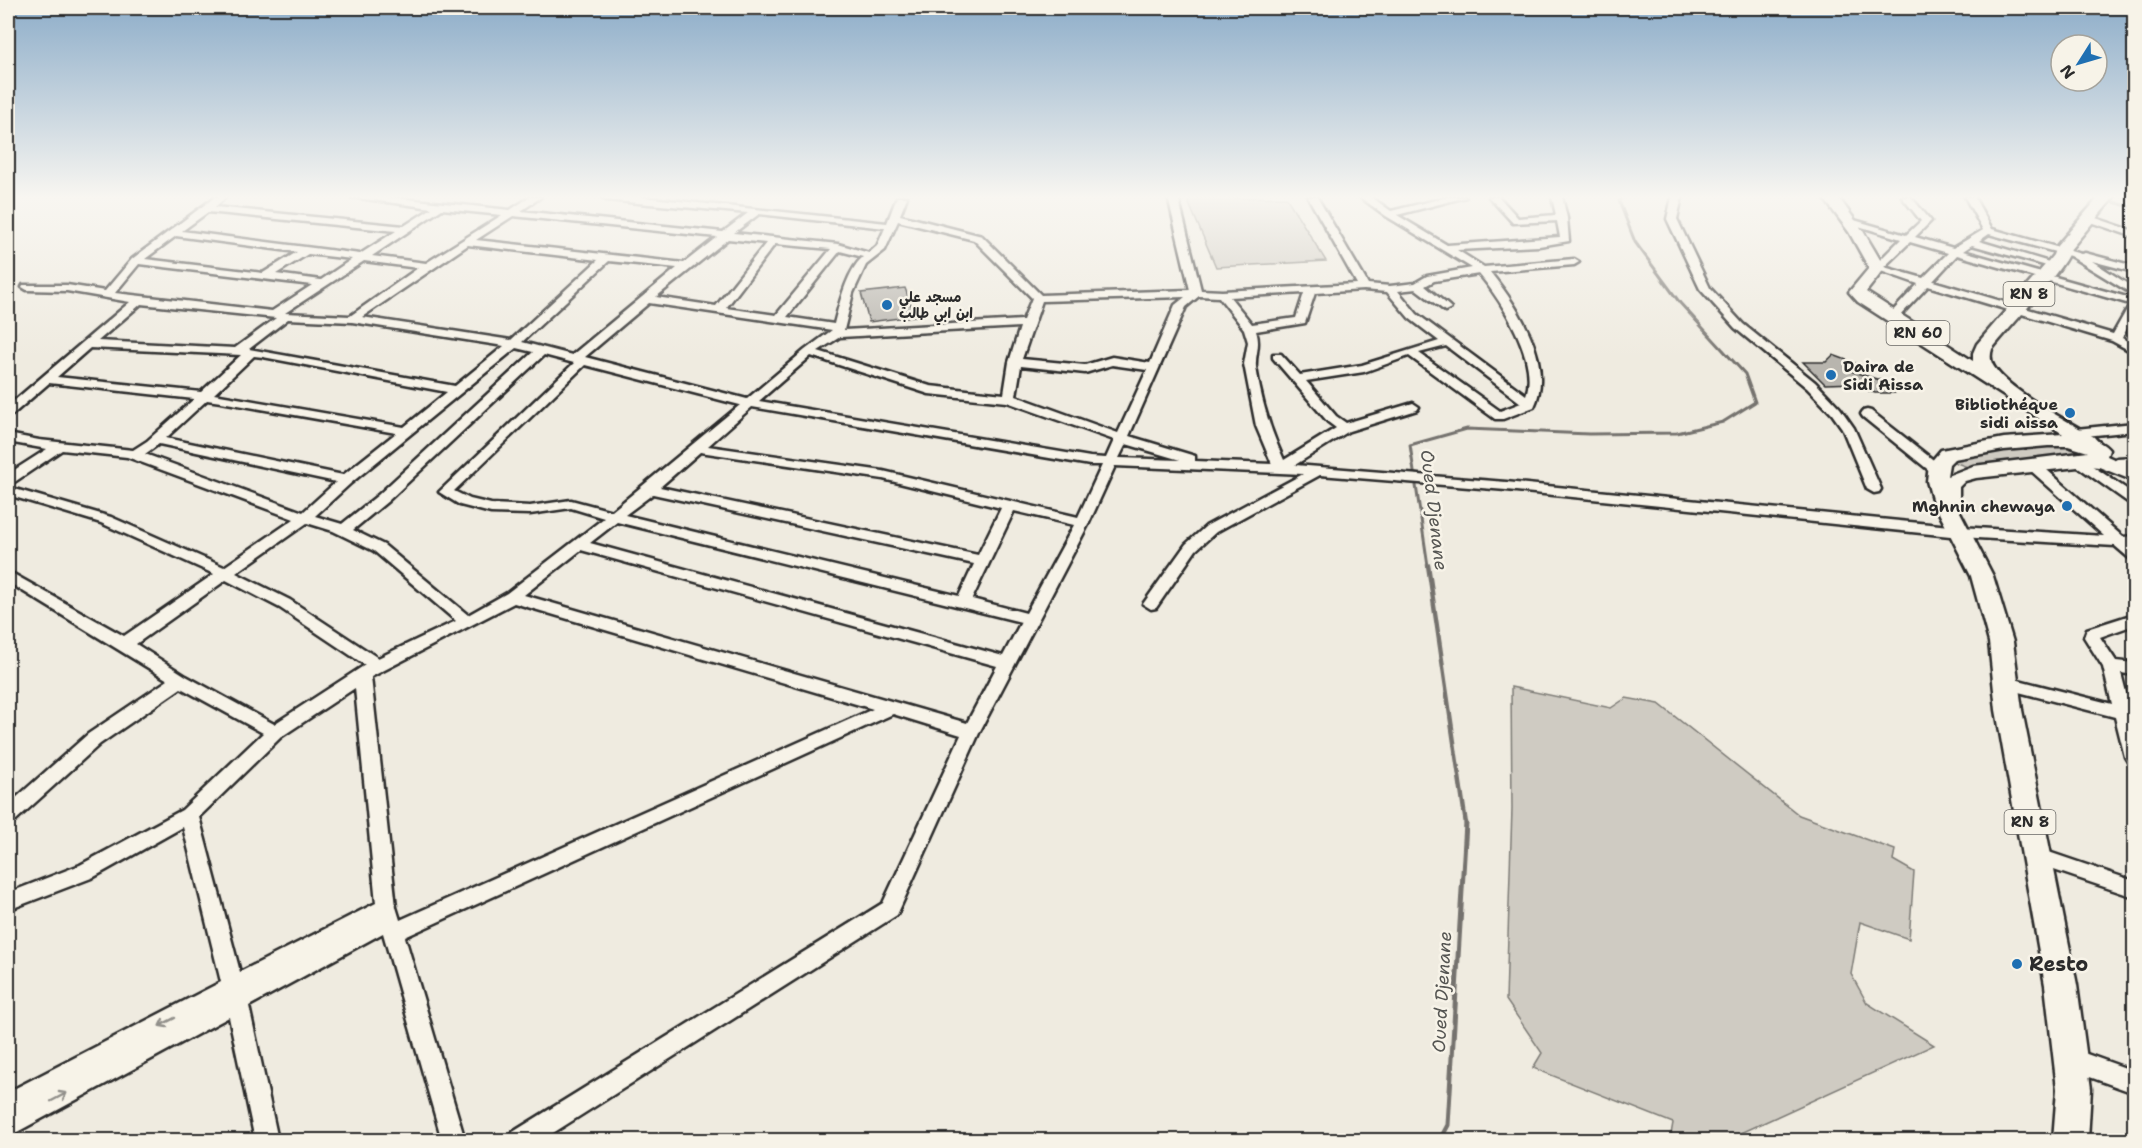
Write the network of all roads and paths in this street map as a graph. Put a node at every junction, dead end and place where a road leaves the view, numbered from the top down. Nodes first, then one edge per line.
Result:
1 (150, 251) edge
2 (306, 251) edge
3 (312, 251) edge
4 (373, 251) edge
5 (452, 251) edge
6 (542, 251) edge
7 (705, 251) edge
8 (765, 251) edge
9 (836, 251) edge
10 (848, 251) edge
11 (877, 251) edge
12 (991, 251) edge
13 (1186, 251) edge
14 (1343, 251) edge
15 (1448, 251) edge
16 (1687, 251) edge
17 (1860, 251) edge
18 (1895, 251) edge
19 (1955, 251) joint
20 (2010, 251) edge
21 (2034, 251) edge
22 (2066, 251) edge
23 (870, 256) junction
24 (363, 257) junction
25 (607, 258) junction
26 (136, 261) junction
27 (2058, 261) junction
28 (1574, 262) dead end
29 (428, 266) junction
30 (686, 266) junction
31 (2134, 269) edge
32 (1482, 270) junction
33 (1874, 272) junction
34 (267, 275) junction
35 (323, 283) junction
36 (1925, 283) junction
37 (1418, 286) junction
38 (27, 287) dead end
39 (1364, 287) junction
40 (1390, 289) junction
41 (1310, 290) junction
42 (2134, 292) edge
43 (1196, 293) junction
44 (1221, 294) junction
45 (107, 296) junction
46 (1038, 298) junction
47 (647, 299) junction
48 (139, 300) junction
49 (2134, 304) edge
50 (1446, 308) dead end
51 (719, 310) junction
52 (2016, 310) junction
53 (280, 315) junction
54 (1893, 316) junction
55 (352, 319) junction
56 (779, 319) junction
57 (1028, 323) junction
58 (1249, 328) junction
59 (838, 331) junction
60 (2116, 339) junction
61 (1446, 343) junction
62 (87, 344) junction
63 (514, 345) junction
64 (542, 350) junction
65 (2134, 350) edge
66 (246, 351) junction
67 (809, 352) junction
68 (1410, 352) junction
69 (1277, 356) dead end
70 (580, 359) junction
71 (1015, 362) junction
72 (1154, 367) junction
73 (46, 379) junction
74 (1298, 379) junction
75 (1998, 383) junction
76 (458, 390) junction
77 (205, 397) junction
78 (1009, 398) junction
79 (748, 403) junction
80 (1530, 404) junction
81 (1413, 407) dead end
82 (8, 412) edge
83 (1867, 414) dead end
84 (2053, 418) junction
85 (2134, 427) edge
86 (1344, 428) junction
87 (406, 431) junction
88 (8, 438) edge
89 (1121, 438) junction
90 (2056, 439) junction
91 (157, 440) junction
92 (60, 446) junction
93 (698, 448) junction
94 (2086, 450) junction
95 (134, 455) junction
96 (1110, 462) junction
97 (1942, 462) junction
98 (2126, 462) edge
99 (1211, 465) junction
100 (2034, 466) junction
101 (1281, 468) junction
102 (1318, 471) junction
103 (1973, 472) junction
104 (2134, 474) edge
105 (8, 480) edge
106 (346, 480) junction
107 (650, 489) junction
108 (1874, 489) dead end
109 (8, 491) edge
110 (2134, 500) edge
111 (1010, 504) junction
112 (615, 517) junction
113 (305, 518) junction
114 (1955, 522) junction
115 (1082, 523) junction
116 (344, 530) junction
117 (2128, 541) edge
118 (580, 545) junction
119 (2134, 555) edge
120 (983, 561) junction
121 (226, 574) junction
122 (8, 576) edge
123 (512, 597) junction
124 (963, 603) junction
125 (1151, 604) dead end
126 (1031, 619) junction
127 (2134, 620) edge
128 (467, 622) junction
129 (124, 644) junction
130 (1007, 663) junction
131 (2111, 666) junction
132 (2134, 669) edge
133 (370, 670) junction
134 (180, 680) junction
135 (2007, 683) junction
136 (891, 708) junction
137 (2129, 715) edge
138 (972, 731) junction
139 (276, 732) junction
140 (2134, 757) edge
141 (189, 814) junction
142 (8, 816) edge
143 (2037, 856) junction
144 (2134, 889) edge
145 (8, 902) edge
146 (390, 920) junction
147 (235, 994) junction
148 (2070, 1059) junction
149 (2134, 1082) edge
150 (8, 1104) edge
151 (8, 1125) edge
152 (267, 1140) edge
153 (454, 1140) edge
154 (521, 1140) edge
155 (2071, 1140) edge

1 - 26 street
2 - 34 street
3 - 24 street
4 - 24 street
5 - 29 street
6 - 25 street
7 - 30 street
8 - 51 street
9 - 56 street
10 - 23 street
11 - 23 street
12 - 46 street
13 - 43 street
14 - 39 street
15 - 32 street
16 - 108 street
17 - 33 main road
18 - 33 street
19 - 27 street
19 - 36 street
20 - 27 street
21 - 27 street
22 - 27 main road, RN 8
23 - 59 street
24 - 29 street
24 - 35 street
25 - 30 street
25 - 63 street
26 - 34 street
26 - 45 street
27 - 31 street
27 - 42 street
27 - 49 street
27 - 52 main road, RN 8
28 - 32 street
29 - 55 street
30 - 47 street
32 - 37 street
32 - 80 street
33 - 36 street
33 - 54 main road, RN 60
34 - 35 street
35 - 53 street
36 - 52 street
36 - 54 street
37 - 40 street
37 - 50 street
38 - 45 street
39 - 40 street
39 - 41 street
40 - 61 street
41 - 44 street
41 - 58 street
43 - 44 street
43 - 46 street
43 - 72 street
44 - 58 street
45 - 48 street
46 - 57 street
47 - 51 street
47 - 70 street
48 - 53 street
48 - 62 street
49 - 60 street
51 - 56 street
52 - 60 street
52 - 75 main road, RN 8
53 - 55 street
53 - 66 street
54 - 75 main road, RN 60
55 - 63 street
56 - 59 street
57 - 59 street
57 - 71 street
58 - 101 street
59 - 67 street
60 - 65 street
61 - 68 street
61 - 80 street
62 - 66 street
62 - 73 street
63 - 64 street
63 - 76 street
64 - 70 street
64 - 116 street
66 - 76 street
66 - 77 street
67 - 78 street
67 - 79 street
68 - 74 street
68 - 80 street
69 - 74 street
70 - 79 street
70 - 112 street
71 - 72 street
71 - 78 street
72 - 89 street
73 - 77 street
73 - 82 street
74 - 86 street
75 - 84 main road, RN 8
76 - 87 street
77 - 87 street
77 - 91 street
78 - 89 street
79 - 93 street
79 - 96 street
81 - 86 street
83 - 97 street
84 - 90 main road
84 - 94 main road
85 - 94 street
86 - 101 street
87 - 106 street
88 - 92 street
89 - 96 street
89 - 99 street
90 - 94 main road
90 - 97 main road
91 - 95 street
91 - 106 street
92 - 95 street
92 - 105 street
93 - 107 street
93 - 111 street
94 - 98 main road
94 - 100 main road
94 - 104 main road
94 - 110 street
95 - 113 street
96 - 99 street
96 - 115 street
97 - 103 main road
97 - 114 main road, RN 8
98 - 104 main road
99 - 101 street
100 - 103 main road
100 - 117 street
101 - 102 street
102 - 114 street
102 - 125 street
103 - 114 main road, RN 8
106 - 113 street
107 - 112 street
107 - 120 street
109 - 121 street
111 - 115 street
111 - 120 street
112 - 118 street
112 - 124 street
113 - 116 street
113 - 121 street
114 - 117 street
114 - 135 main road, RN 8
115 - 126 street
116 - 128 street
117 - 119 street
118 - 123 street
118 - 130 street
120 - 124 street
121 - 129 street
121 - 133 street
122 - 129 street
123 - 128 street
123 - 136 street
124 - 126 street
126 - 130 street
127 - 131 street
128 - 133 street
129 - 134 street
130 - 138 street
131 - 132 street
131 - 137 street
133 - 139 street
133 - 146 street
134 - 139 street
134 - 142 street
135 - 137 street
135 - 143 main road, RN 8
136 - 138 street
136 - 146 street
137 - 140 street
138 - 154 street
139 - 141 street
141 - 145 street
141 - 147 street
143 - 144 street
143 - 148 main road, RN 8
146 - 147 street
146 - 153 street
147 -> 150 street
151 -> 147 street
147 - 152 street
148 - 149 street
148 - 155 main road, RN 8

